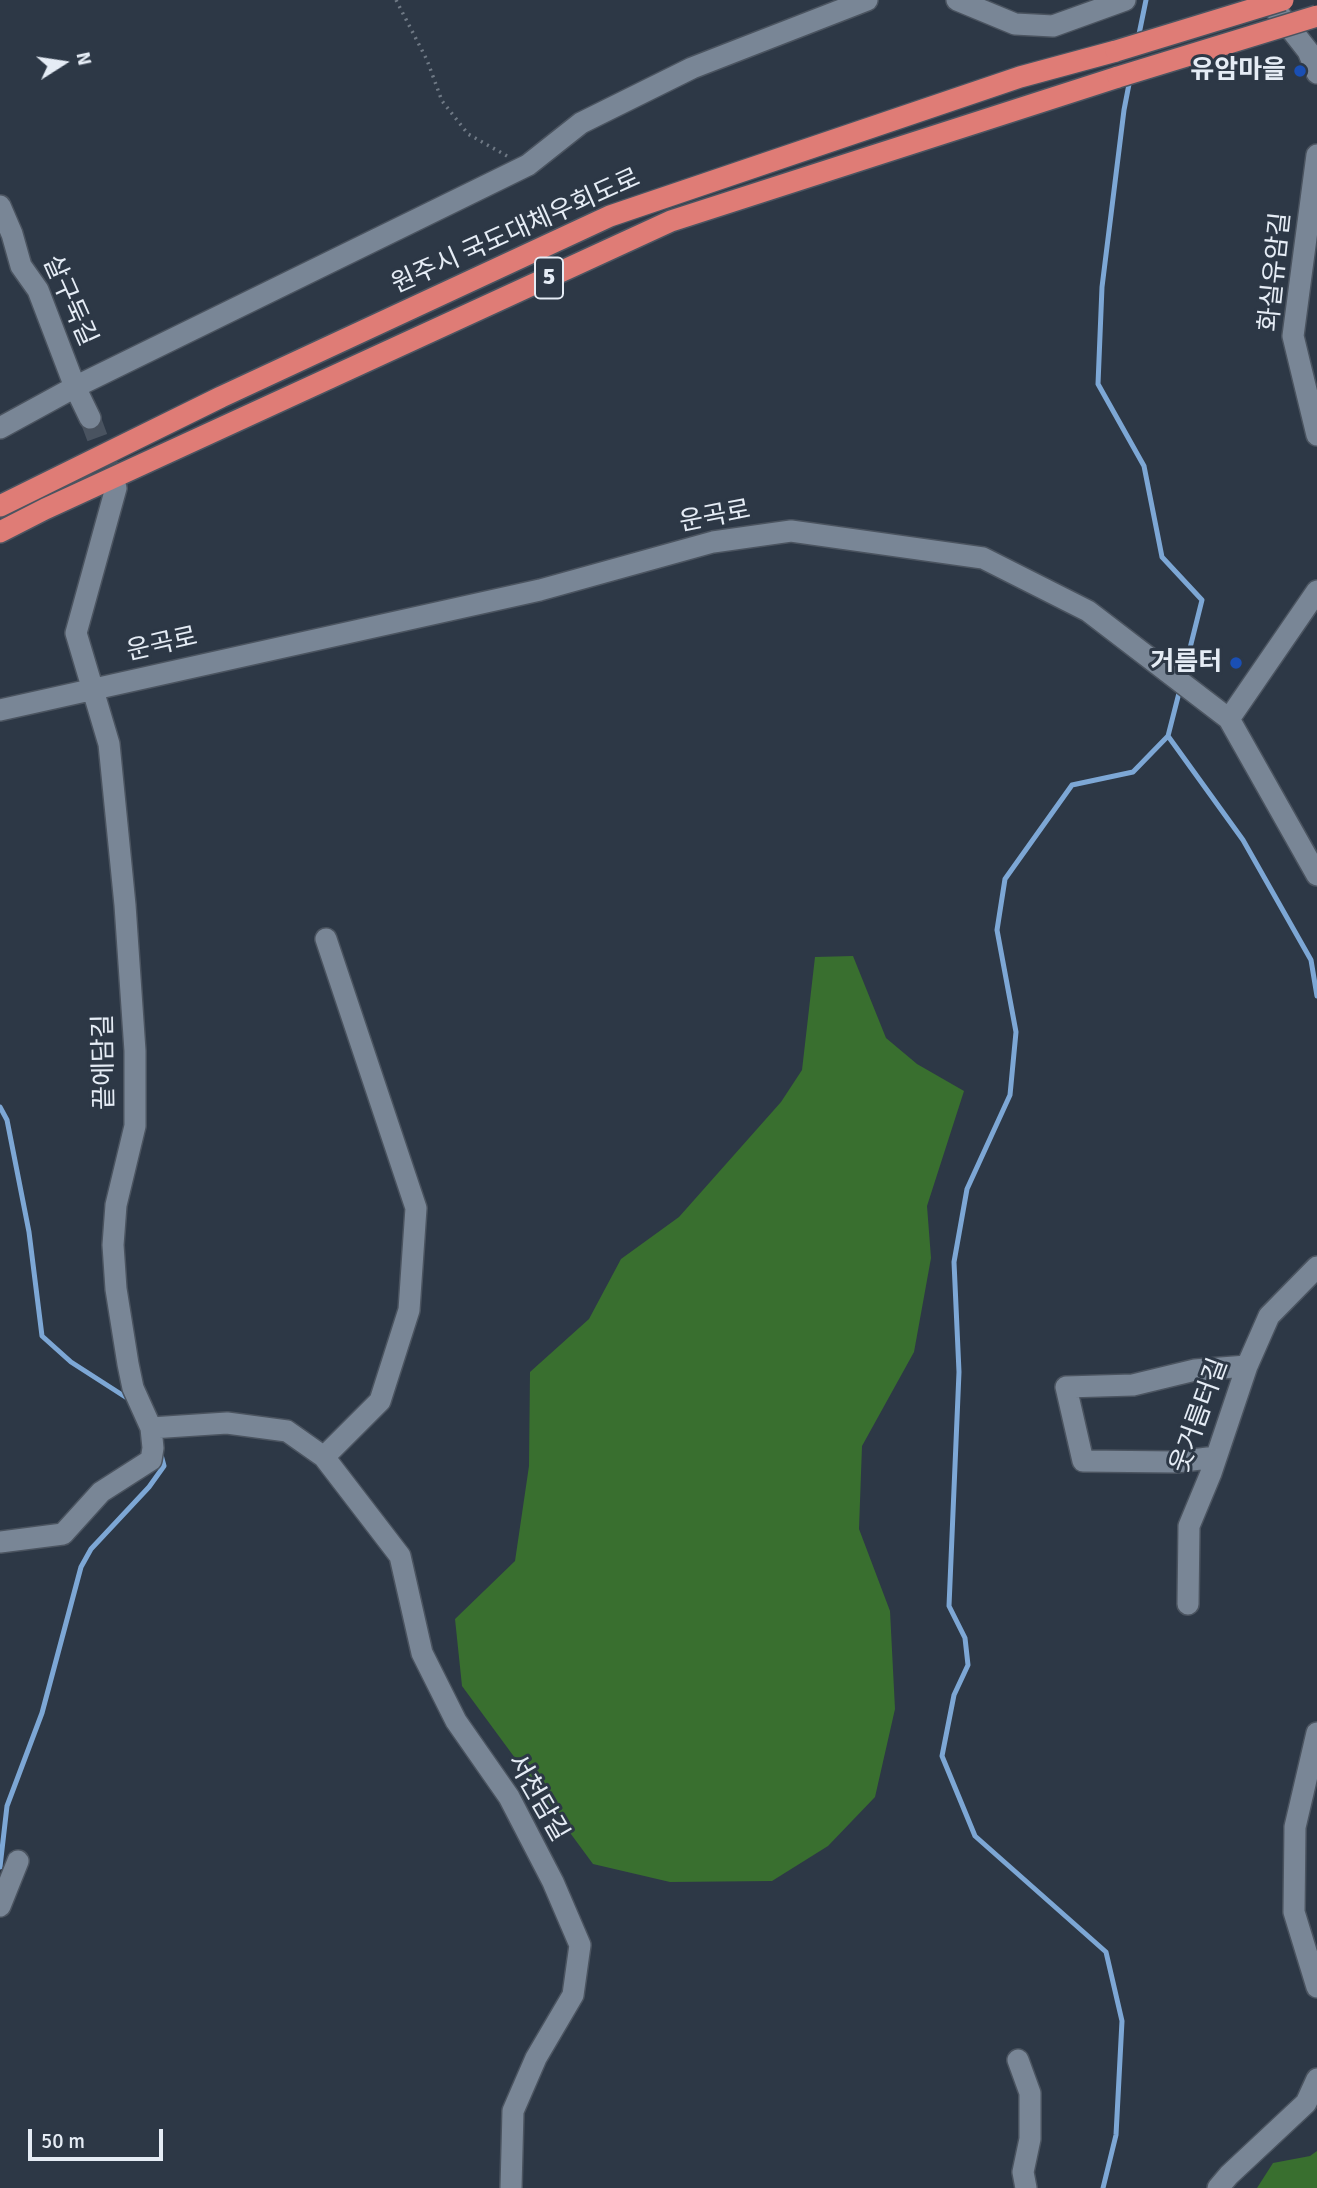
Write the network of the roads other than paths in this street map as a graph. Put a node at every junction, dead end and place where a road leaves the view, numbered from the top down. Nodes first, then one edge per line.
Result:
1 (867, 0) edge
2 (957, 0) edge
3 (1125, 0) edge
4 (1268, 0) edge
5 (1283, 0) edge
6 (1317, 16) edge
7 (1317, 73) edge
8 (1317, 155) edge
9 (0, 206) edge
10 (75, 387) junction
11 (90, 418) tunnel mouth
12 (0, 428) edge
13 (1317, 435) edge
14 (40, 484) junction
15 (116, 488) tunnel mouth
16 (0, 492) edge
17 (0, 506) edge
18 (45, 509) junction
19 (0, 532) edge
20 (0, 548) edge
21 (1317, 591) edge
22 (93, 690) junction
23 (0, 709) edge
24 (1222, 714) junction
25 (1317, 875) edge
26 (327, 939) dead end
27 (1317, 1267) edge
28 (1247, 1366) junction
29 (152, 1436) junction
30 (324, 1457) junction
31 (1216, 1457) junction
32 (0, 1542) edge
33 (1188, 1604) dead end
34 (1317, 1732) edge
35 (18, 1861) dead end
36 (0, 1906) edge
37 (1317, 1987) edge
38 (1018, 2060) dead end
39 (1317, 2079) edge
40 (511, 2188) edge
41 (1026, 2188) edge
42 (1218, 2188) edge

1 - 10 street
2 - 3 street
4 - 7 street
5 - 14 highway, 원주시 국도대체우회도로 / 5, bridge
6 - 18 highway, 5, bridge
8 - 13 street, 화실유암길
9 - 10 street, 살구둑길
10 - 11 street, 살구둑길
10 - 12 street
14 - 16 highway
14 - 17 highway, 원주시 국도대체우회도로 / 5
15 - 22 street
18 - 19 highway, 5
18 - 20 highway
21 - 24 street
22 - 23 street, 운곡로
22 - 24 street, 운곡로
22 - 29 street, 끝에담길
24 - 25 street, 운곡로
26 - 30 street
27 - 28 street, 웃거름터길
28 - 31 street, 웃거름터길
28 - 31 street
29 - 30 street
29 - 32 street
30 - 40 street, 서천담길
31 - 33 street, 웃거름터길
34 - 37 street
35 - 36 street
38 - 41 street
39 - 42 street

